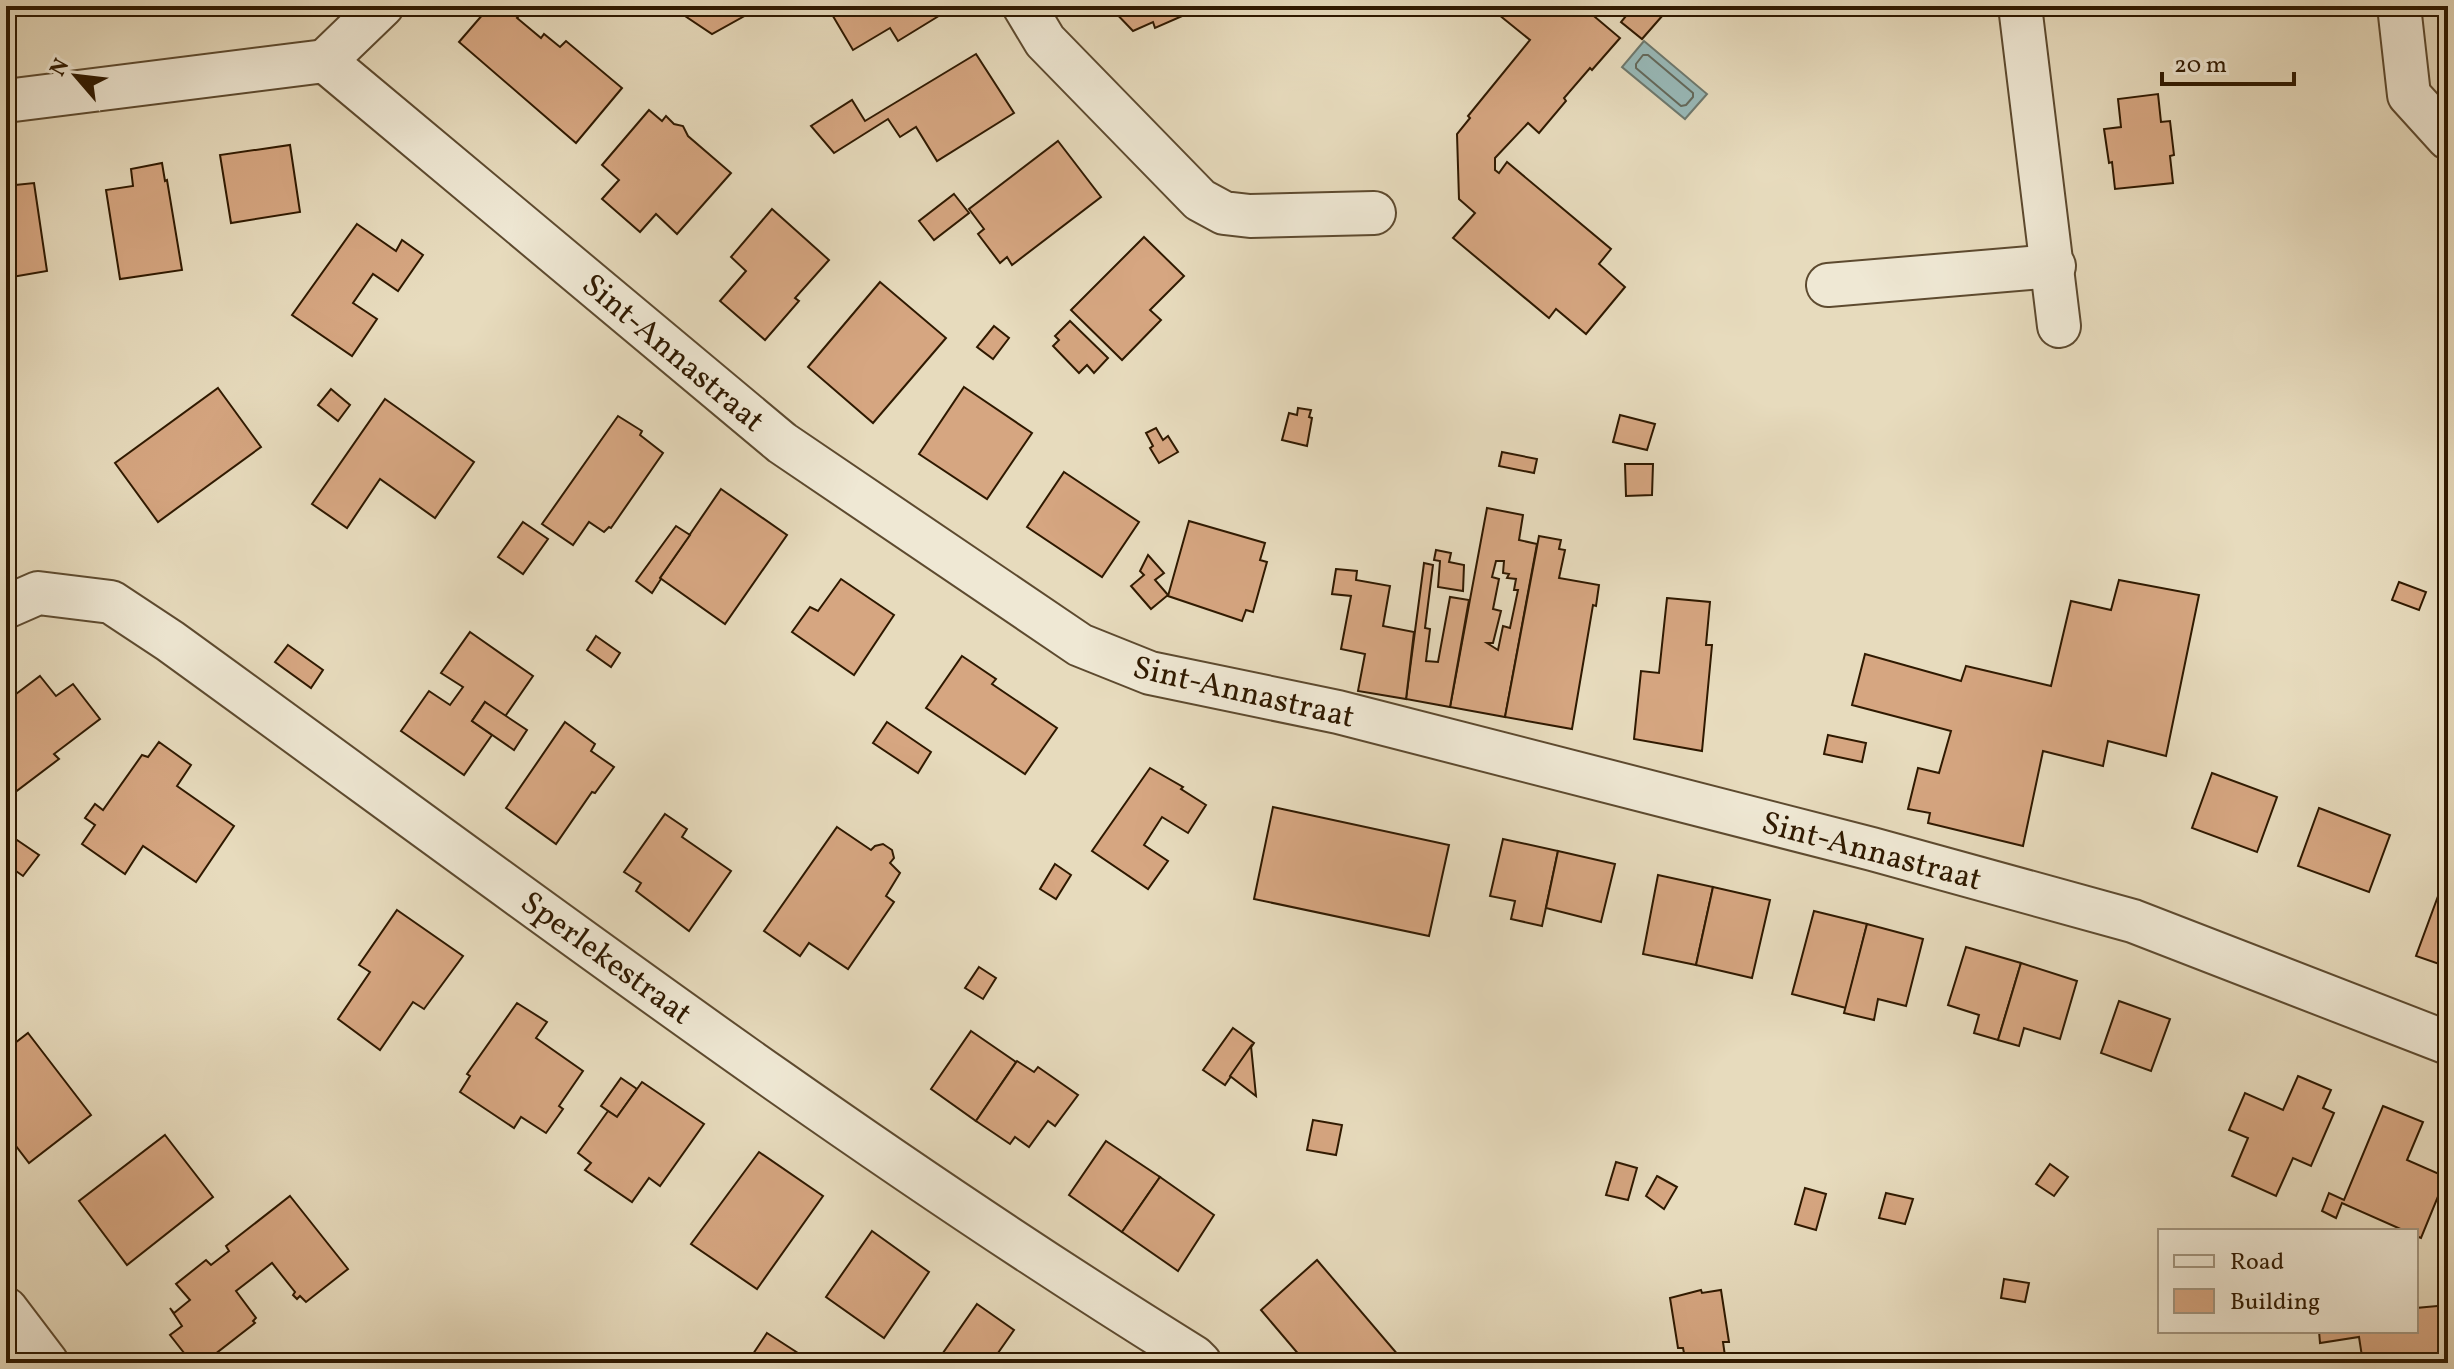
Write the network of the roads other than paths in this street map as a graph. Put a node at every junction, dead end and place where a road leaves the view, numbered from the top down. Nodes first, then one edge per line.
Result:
1 (382, 6) edge
2 (1024, 6) edge
3 (2020, 6) edge
4 (2399, 6) edge
5 (325, 61) junction
6 (6, 101) edge
7 (2448, 138) edge
8 (1374, 213) dead end
9 (2054, 266) junction
10 (1828, 285) dead end
11 (2059, 326) dead end
12 (6, 607) edge
13 (2448, 1043) edge
14 (6, 1309) edge
15 (47, 1363) edge
16 (1200, 1363) edge

1 - 5 street
2 - 8 street
3 - 9 street
4 - 7 street
5 - 6 street
5 - 13 street, Sint-Annastraat
9 - 10 street
9 - 11 street
12 - 16 street, Sperlekestraat
14 - 15 street

